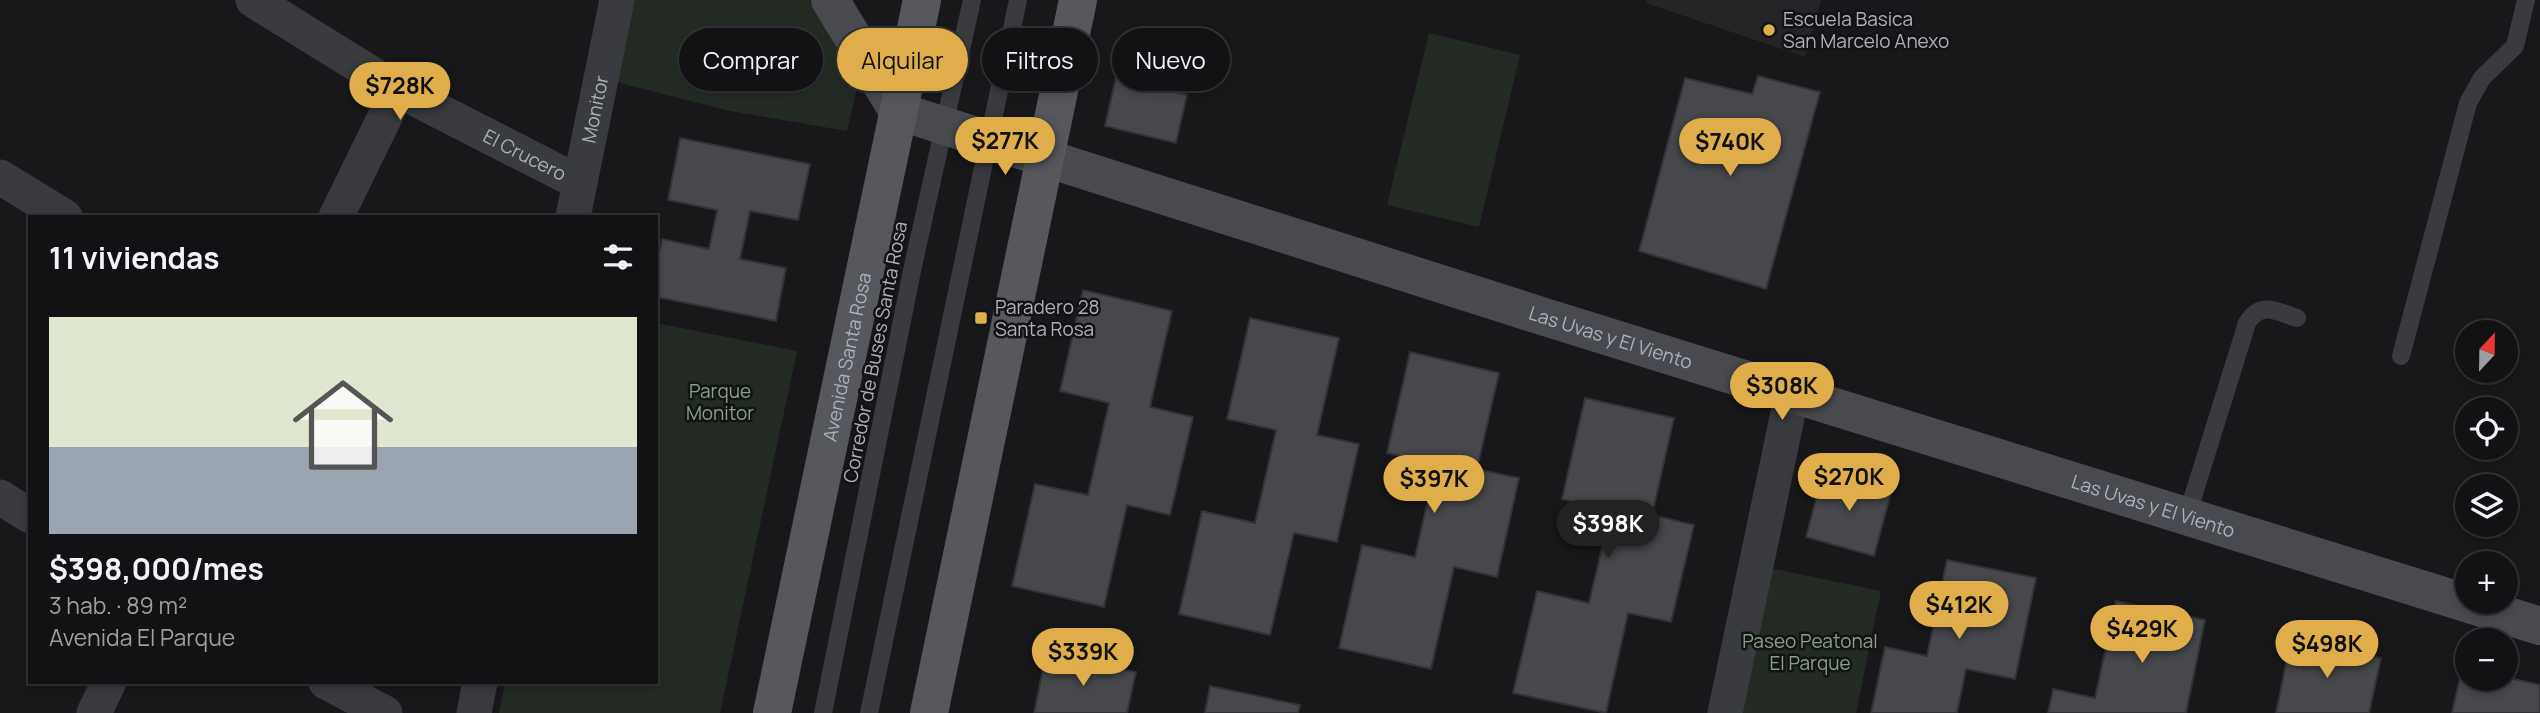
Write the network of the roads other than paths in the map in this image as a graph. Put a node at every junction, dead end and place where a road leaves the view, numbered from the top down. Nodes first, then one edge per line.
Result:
1 (253, 0) edge
2 (617, 0) edge
3 (830, 0) edge
4 (922, 0) edge
5 (972, 0) edge
6 (1018, 0) edge
7 (1078, 0) edge
8 (2526, 0) edge
9 (398, 90) junction
10 (898, 111) junction
11 (943, 126) junction
12 (988, 140) junction
13 (1043, 158) junction
14 (0, 177) edge
15 (580, 183) junction
16 (62, 215) edge
17 (337, 215) edge
18 (573, 215) edge
19 (2297, 318) dead end
20 (2401, 356) dead end
21 (1792, 394) junction
22 (0, 497) edge
23 (28, 515) edge
24 (2187, 516) junction
25 (2540, 626) edge
26 (108, 684) edge
27 (330, 684) edge
28 (480, 684) edge
29 (94, 713) edge
30 (385, 713) edge
31 (474, 713) edge
32 (772, 713) edge
33 (823, 713) edge
34 (869, 713) edge
35 (929, 713) edge
36 (1725, 713) edge

1 - 9 street, El Crucero
2 - 15 street, Monitor
3 - 10 street
4 - 10 main road, Avenida Santa Rosa
5 - 11 lane, Corredor de Buses Santa Rosa
6 - 12 lane
7 - 13 main road
8 - 20 lane
9 - 15 street, El Crucero
9 - 17 street
10 - 11 street, Las Uvas y El Viento
10 - 32 main road, Avenida Santa Rosa
11 - 12 street, Las Uvas y El Viento
11 - 33 lane, Corredor de Buses Santa Rosa
12 - 13 street, Las Uvas y El Viento
12 - 34 lane
13 - 21 street, Las Uvas y El Viento
13 - 35 main road
14 - 16 street
15 - 18 street, Monitor
19 - 24 lane
21 - 24 street, Las Uvas y El Viento
21 - 36 street
22 - 23 street
24 - 25 street, Las Uvas y El Viento
26 - 29 street
27 - 30 street
28 - 31 street

